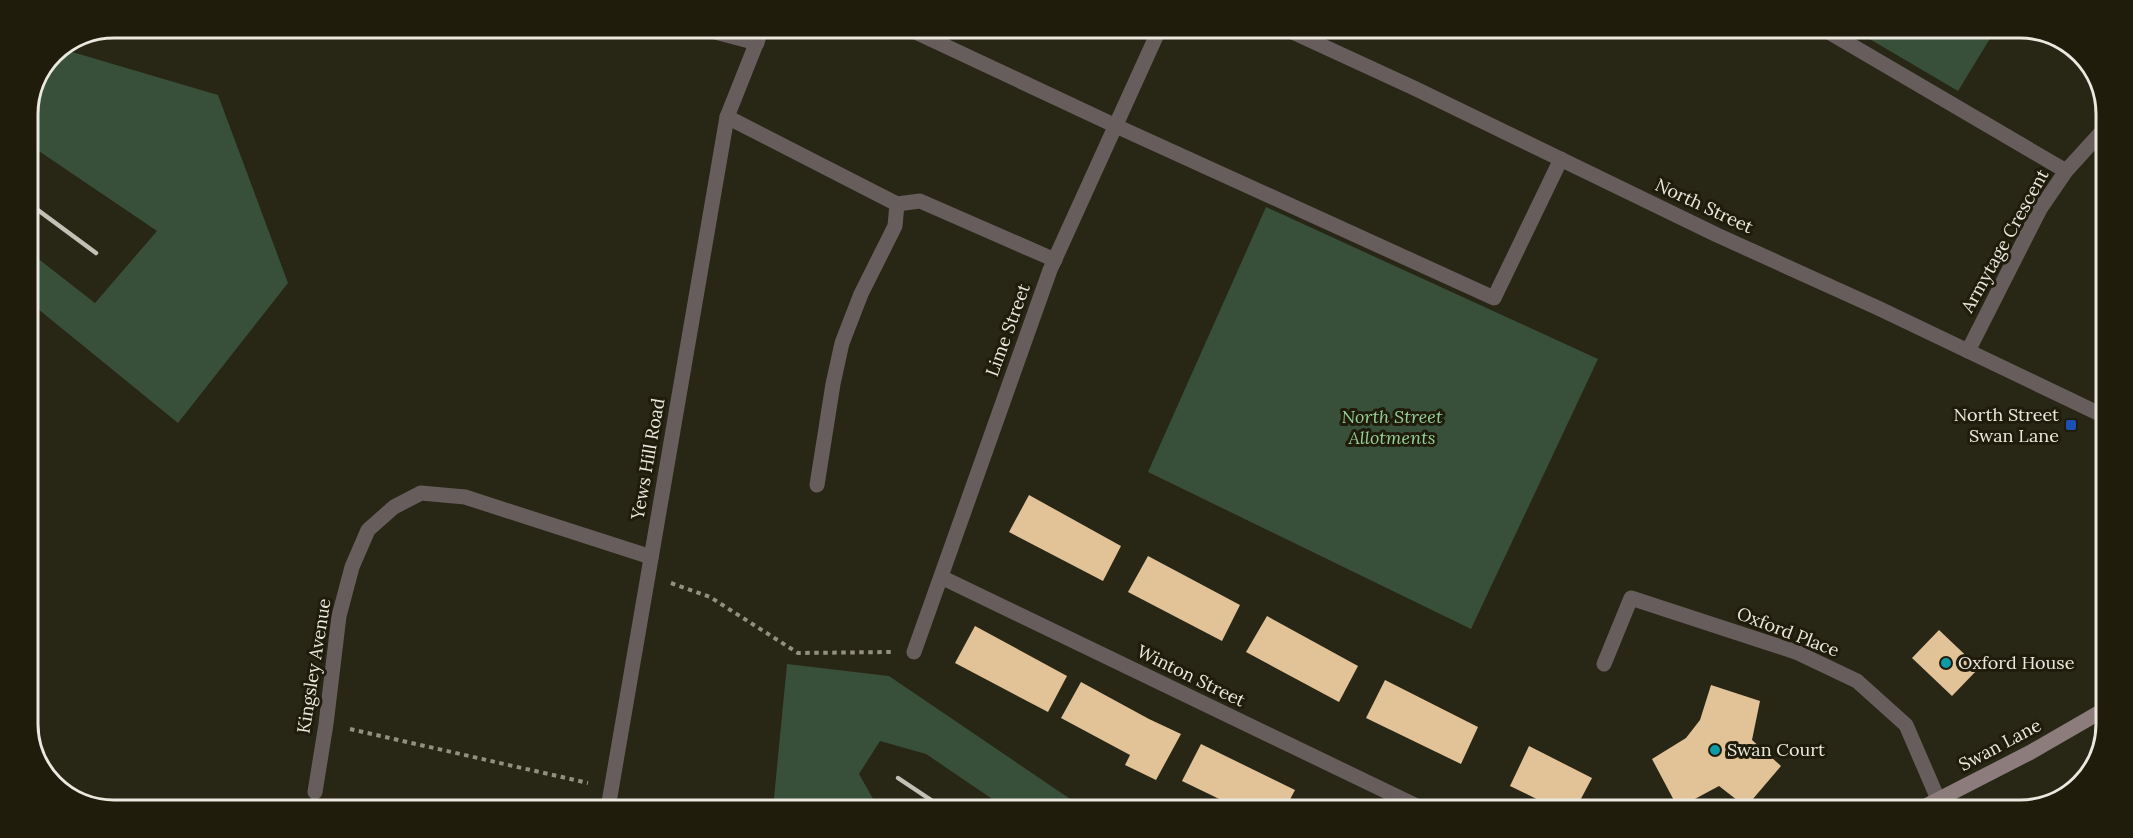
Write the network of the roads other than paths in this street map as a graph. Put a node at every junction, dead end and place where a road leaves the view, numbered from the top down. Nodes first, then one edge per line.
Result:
1 (759, 38) edge
2 (928, 38) edge
3 (1156, 38) edge
4 (1305, 38) edge
5 (1839, 38) edge
6 (727, 117) junction
7 (1116, 126) junction
8 (2095, 139) edge
9 (1561, 159) junction
10 (2066, 171) junction
11 (897, 204) junction
12 (1055, 260) junction
13 (1968, 351) junction
14 (2095, 412) edge
15 (817, 485) dead end
16 (651, 557) junction
17 (940, 577) junction
18 (914, 652) road end
19 (1604, 664) dead end
20 (2096, 715) edge
21 (315, 792) dead end
22 (1938, 799) joint
23 (610, 800) edge
24 (1404, 800) edge

1 - 6 street, Yews Hill Road
2 - 7 street
3 - 7 street, Lime Street
4 - 9 street, North Street
5 - 10 street
6 - 11 street
6 - 16 street, Yews Hill Road
7 - 9 street
7 - 12 street, Lime Street
8 - 10 street, Armytage Crescent
9 - 13 street, North Street
10 - 13 street, Armytage Crescent
11 - 12 street
11 - 15 street
12 - 17 street, Lime Street
13 - 14 street, North Street
16 - 21 street, Kingsley Avenue
16 - 23 street, Yews Hill Road
17 - 18 street, Lime Street
17 - 24 street, Winton Street
19 - 22 street, Oxford Place
20 - 22 street, Swan Lane

